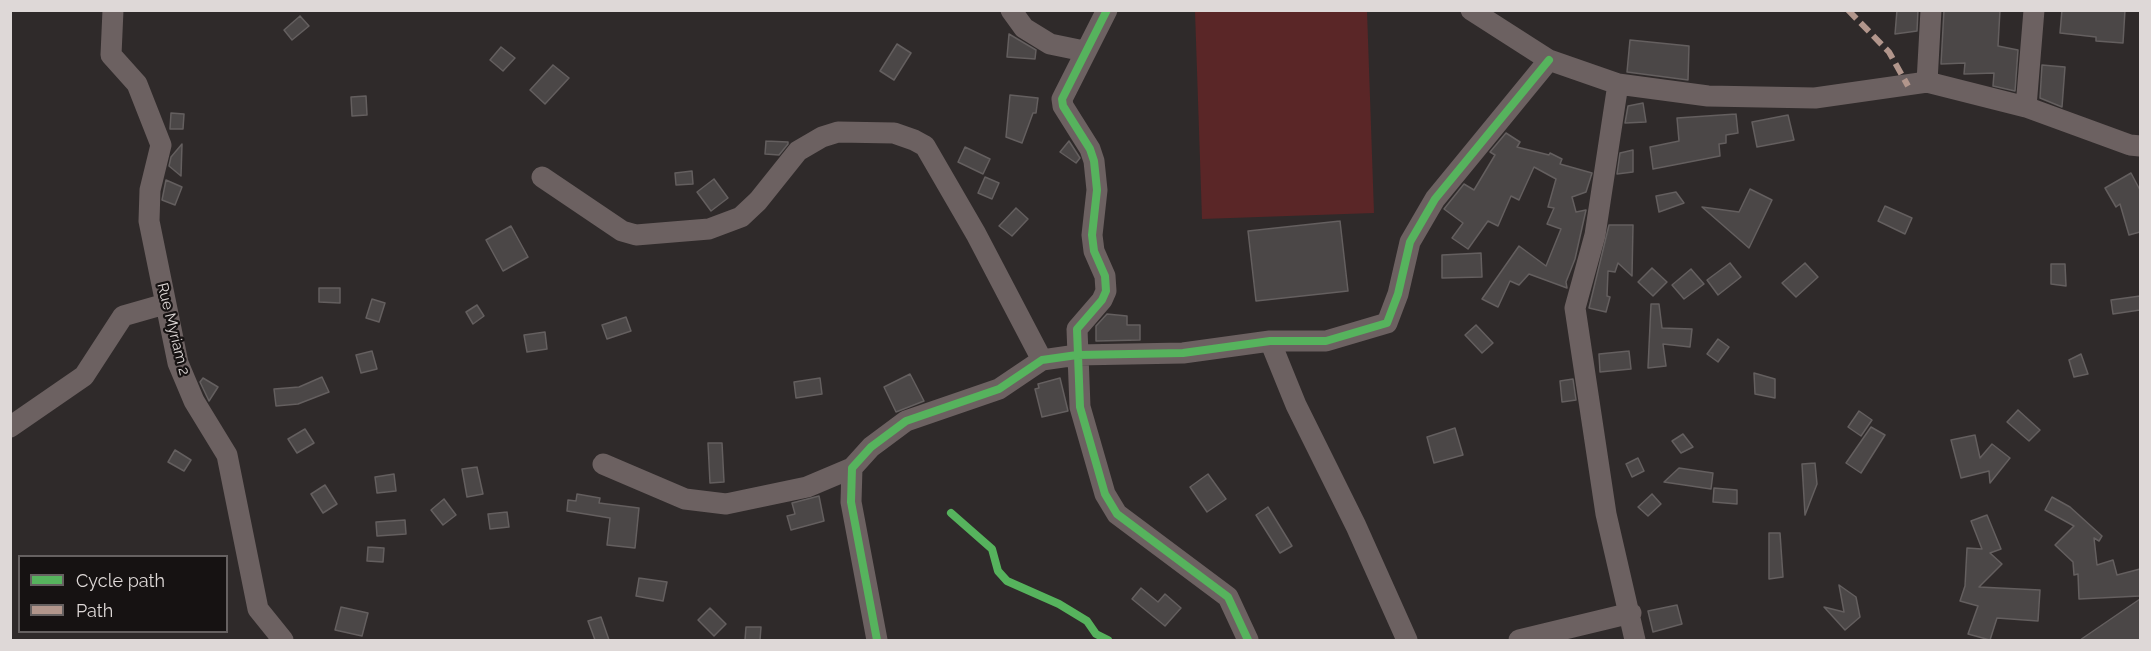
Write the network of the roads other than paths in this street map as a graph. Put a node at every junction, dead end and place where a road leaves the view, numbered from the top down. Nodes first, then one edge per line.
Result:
1 (113, 10) edge
2 (1011, 10) edge
3 (1107, 10) edge
4 (1471, 10) edge
5 (1931, 10) edge
6 (2034, 10) edge
7 (1084, 51) junction
8 (1549, 60) junction
9 (1927, 82) junction
10 (1618, 84) junction
11 (2026, 107) junction
12 (2135, 146) edge
13 (542, 177) dead end
14 (165, 304) junction
15 (1270, 341) junction
16 (1077, 354) junction
17 (1042, 360) junction
18 (10, 427) edge
19 (603, 464) dead end
20 (852, 468) junction
21 (1631, 613) junction
22 (283, 640) edge
23 (877, 640) edge
24 (1248, 640) edge
25 (1407, 640) edge
26 (1519, 640) edge
27 (1635, 640) edge

1 - 14 street, Rue Myriam 2
2 - 7 street
3 - 7 street
4 - 8 street
5 - 9 street
6 - 11 street
7 - 16 street
8 - 10 street
8 - 15 street
9 - 10 street
9 - 11 street
10 - 21 street
11 - 12 street
13 - 17 street
14 - 18 street
14 - 22 street, Rue Myriam 2
15 - 16 street
15 - 25 street
16 - 17 street
16 - 24 street
17 - 20 street
19 - 20 street
20 - 23 street
21 - 26 street
21 - 27 street

